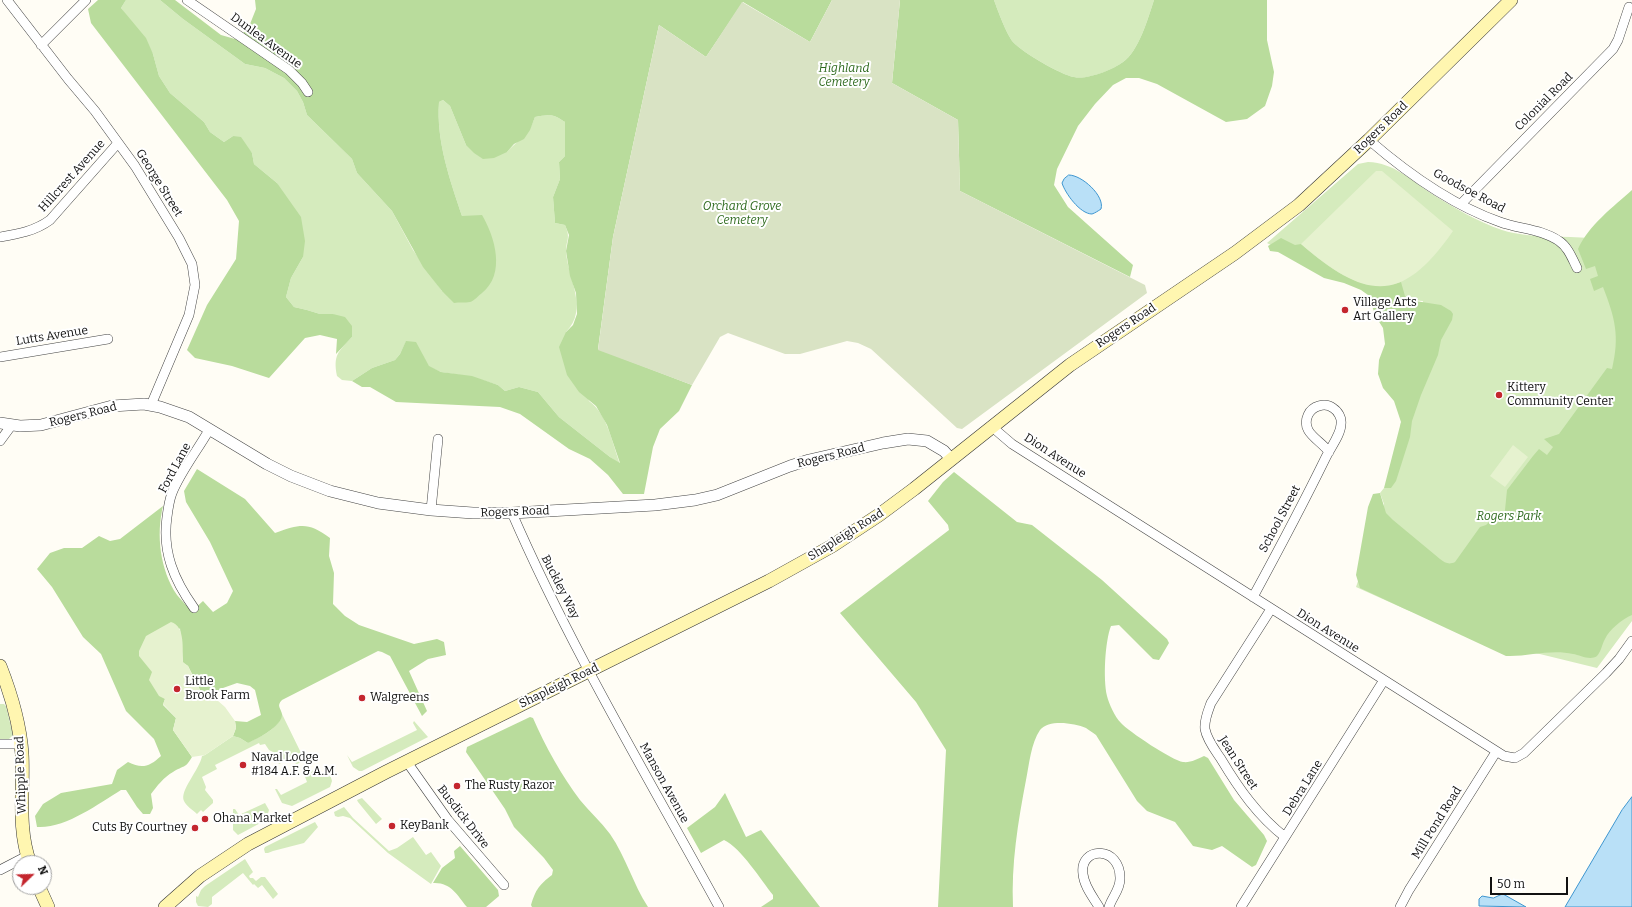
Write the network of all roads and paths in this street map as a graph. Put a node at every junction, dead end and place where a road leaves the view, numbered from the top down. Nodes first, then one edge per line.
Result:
1 (7, 0) edge
2 (86, 0) edge
3 (187, 0) edge
4 (1511, 0) edge
5 (1629, 7) dead end
6 (41, 45) junction
7 (308, 92) dead end
8 (1369, 140) junction
9 (118, 143) junction
10 (1461, 204) junction
11 (0, 237) edge
12 (1577, 268) dead end
13 (108, 339) dead end
14 (0, 357) edge
15 (151, 405) junction
16 (5, 424) edge
17 (991, 426) junction
18 (209, 430) junction
19 (438, 439) dead end
20 (0, 441) edge
21 (1329, 452) junction
22 (951, 459) junction
23 (431, 510) junction
24 (512, 513) junction
25 (1253, 597) junction
26 (194, 608) dead end
27 (1272, 609) junction
28 (1632, 641) edge
29 (0, 666) edge
30 (589, 671) junction
31 (1384, 680) junction
32 (4, 693) edge
33 (0, 744) edge
34 (21, 744) junction
35 (1496, 752) junction
36 (407, 762) junction
37 (1285, 837) junction
38 (27, 855) edge
39 (12, 865) edge
40 (0, 870) edge
41 (504, 885) dead end
42 (43, 895) edge
43 (48, 907) edge
44 (165, 907) edge
45 (719, 907) edge
46 (1100, 907) edge
47 (1109, 907) edge
48 (1241, 907) edge
49 (1400, 907) edge

1 - 6 street, George Street
2 - 6 street
3 - 7 street, Dunlea Avenue
4 - 8 main road, Rogers Road
5 - 10 street, Colonial Road
6 - 9 street, George Street
8 - 10 street, Goodsoe Road
8 - 17 main road, Rogers Road
9 - 11 street, Hillcrest Avenue
9 - 15 street, George Street
10 - 12 street, Goodsoe Road
13 - 14 street, Lutts Avenue
15 - 16 street, Rogers Road
15 - 18 street, Rogers Road
16 - 20 street, Rogers Road
17 - 22 main road, Rogers Road
17 - 25 street, Dion Avenue
18 - 23 street, Rogers Road
18 - 26 street, Ford Lane
19 - 23 street
21 - 21 street, School Street
21 - 25 street, School Street
22 - 24 street, Rogers Road
22 - 30 main road, Shapleigh Road
23 - 24 street, Rogers Road
24 - 30 street, Buckley Way
25 - 27 street, Dion Avenue
27 - 31 street, Dion Avenue
27 - 37 street, Jean Street
28 - 35 street, Dion Avenue
29 - 32 main road, Whipple Road
30 - 36 main road, Shapleigh Road
30 - 45 street, Manson Avenue
31 - 35 street, Dion Avenue
31 - 37 street, Debra Lane
32 - 34 main road, Whipple Road
33 - 34 street
34 - 38 main road, Whipple Road
35 - 49 street, Mill Pond Road
36 - 41 street, Busdick Drive
36 - 44 main road, Shapleigh Road
37 - 48 street, Debra Lane
39 - 40 street
42 - 43 main road
46 - 47 street

